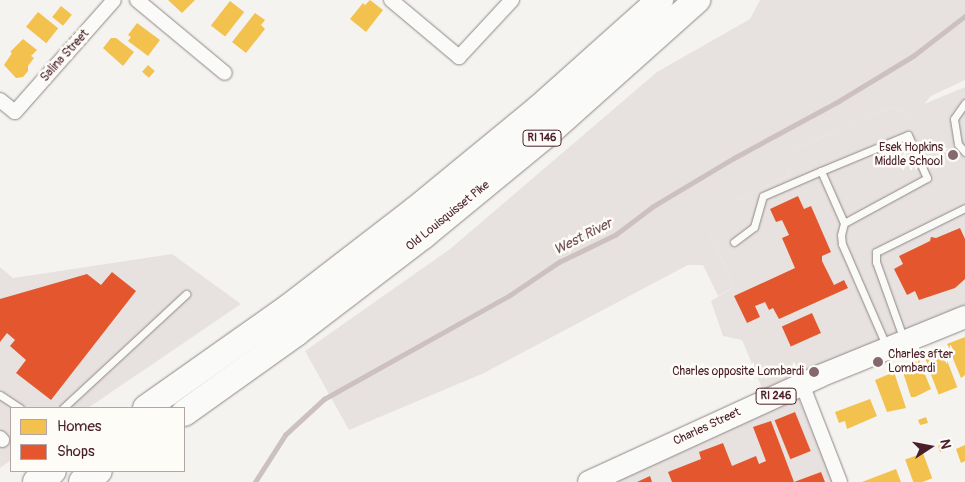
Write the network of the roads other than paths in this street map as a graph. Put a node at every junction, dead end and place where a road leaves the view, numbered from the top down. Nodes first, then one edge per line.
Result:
1 (114, 0) edge
2 (137, 0) edge
3 (391, 0) edge
4 (512, 0) edge
5 (660, 0) edge
6 (696, 0) edge
7 (225, 74) dead end
8 (0, 100) edge
9 (965, 103) edge
10 (965, 152) edge
11 (821, 171) junction
12 (965, 208) edge
13 (844, 223) junction
14 (734, 242) dead end
15 (186, 294) dead end
16 (965, 317) edge
17 (896, 344) junction
18 (802, 384) junction
19 (0, 395) edge
20 (18, 407) edge
21 (64, 407) edge
22 (147, 407) edge
23 (185, 412) edge
24 (51, 472) edge
25 (97, 472) edge
26 (36, 482) edge
27 (82, 482) edge
28 (589, 482) edge
29 (840, 482) edge

1 - 8 street, Salina Street
2 - 7 street
3 - 4 street
5 - 22 highway, Old Louisquisset Pike / RI 146
6 - 23 highway, Old Louisquisset Pike / RI 146
9 - 10 lane
11 - 13 lane
11 - 13 lane
11 - 14 lane
12 - 17 lane
13 - 17 lane
15 - 21 lane
16 - 17 main road, Charles Street / RI 246
17 - 18 main road, Charles Street / RI 246
18 - 28 main road, Charles Street / RI 246
18 - 29 street
19 - 20 lane
24 - 26 highway
25 - 27 highway

